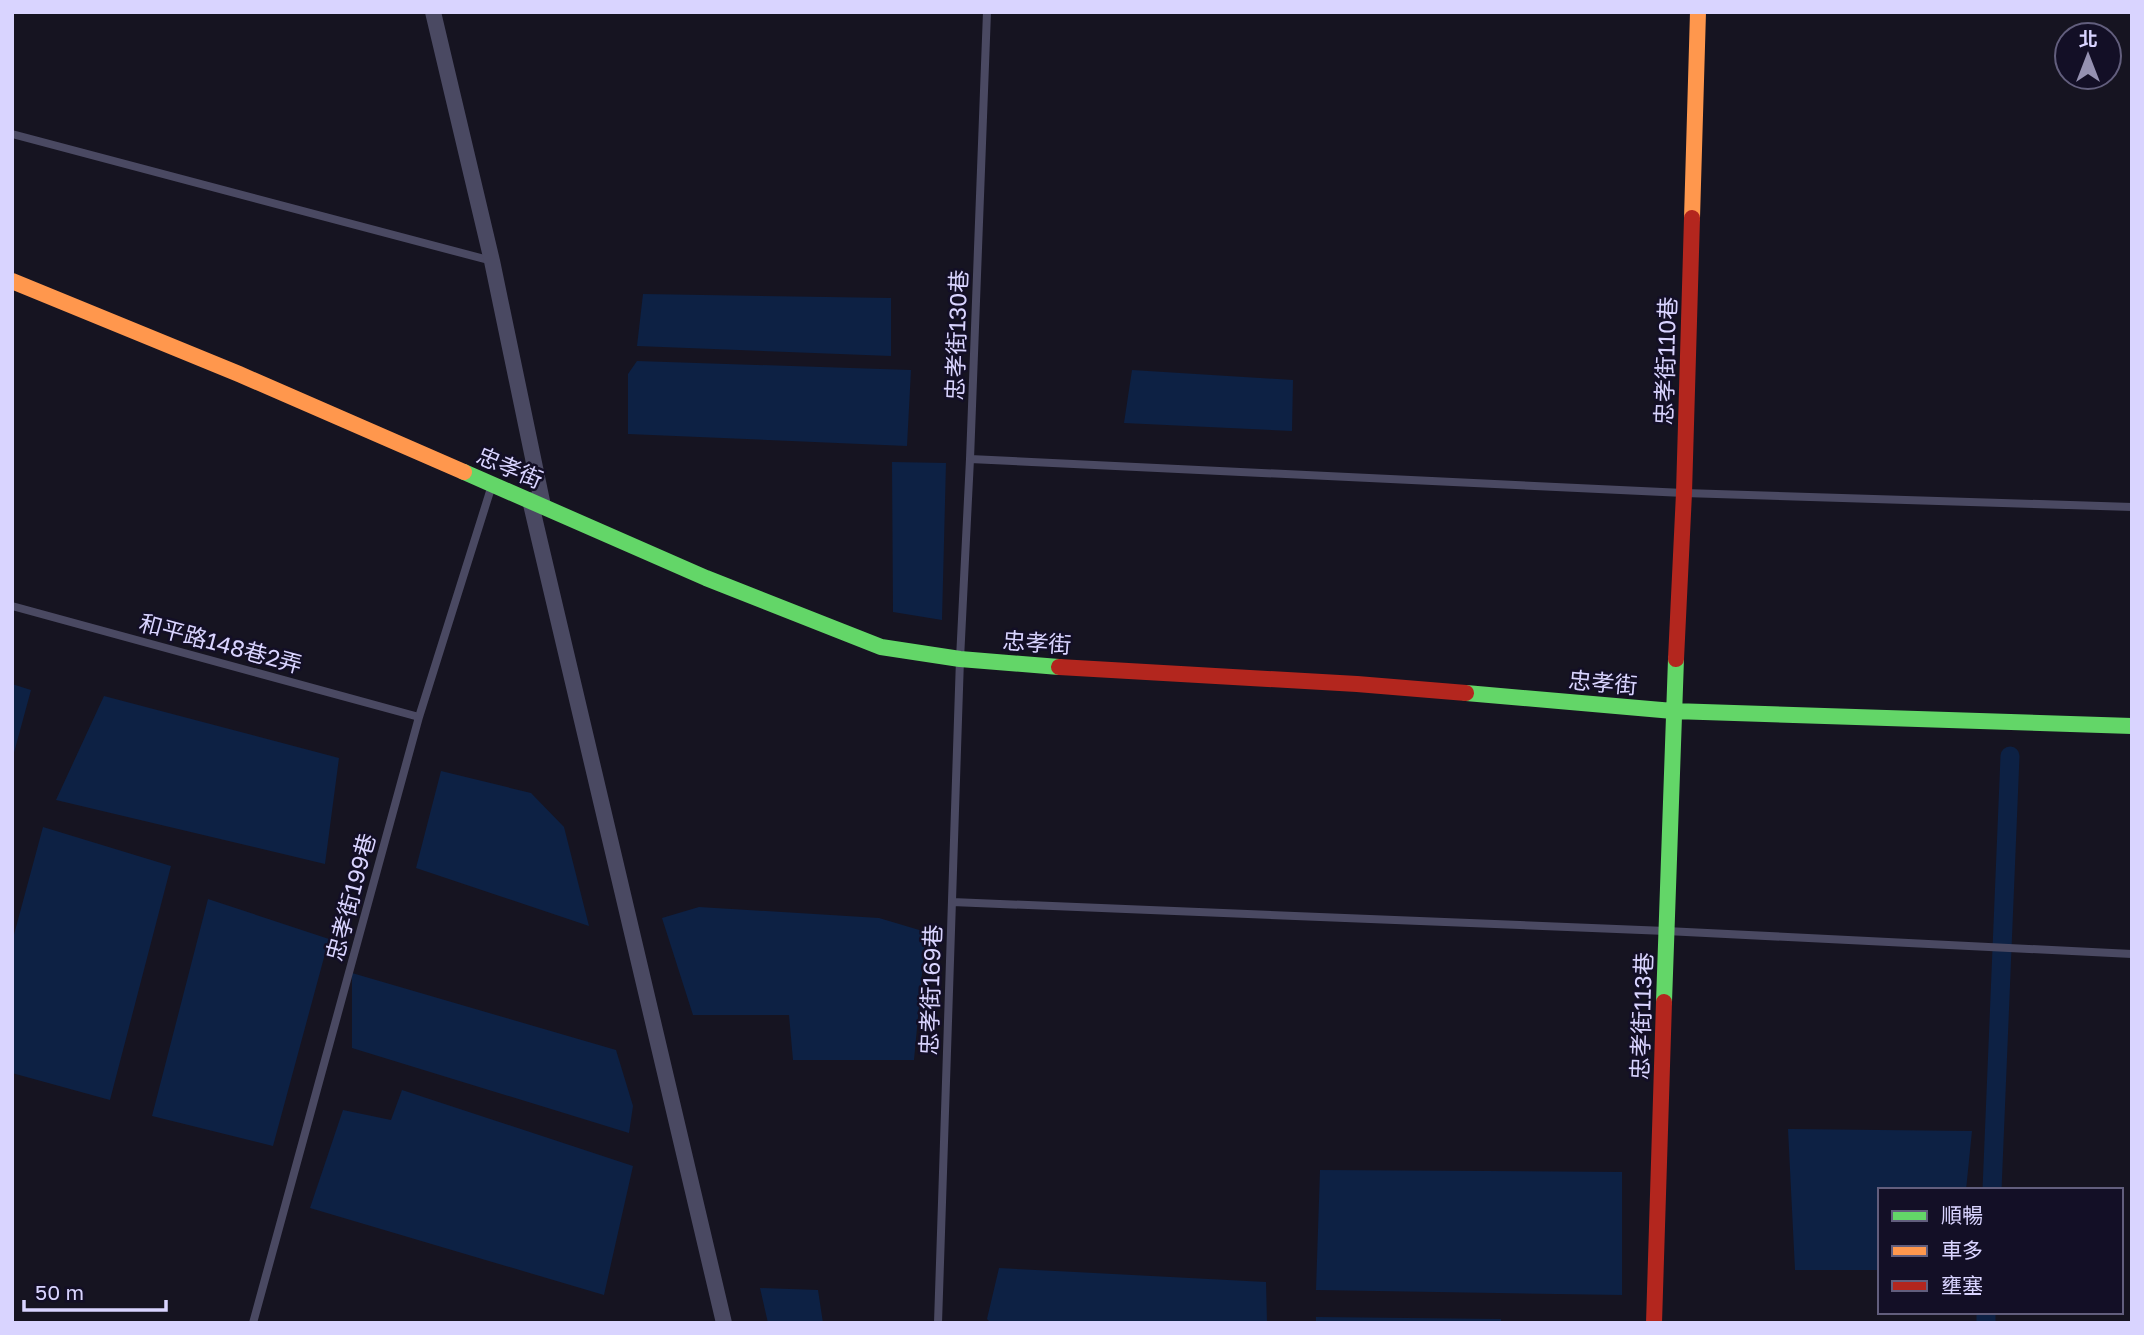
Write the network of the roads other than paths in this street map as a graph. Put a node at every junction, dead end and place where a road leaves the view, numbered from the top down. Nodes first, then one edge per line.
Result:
1 (433, 12) edge
2 (987, 12) edge
3 (1698, 12) edge
4 (12, 134) edge
5 (492, 261) junction
6 (12, 281) edge
7 (970, 459) junction
8 (492, 485) junction
9 (1684, 493) junction
10 (536, 503) junction
11 (2132, 507) edge
12 (12, 606) edge
13 (960, 659) junction
14 (1672, 711) junction
15 (419, 717) junction
16 (2132, 726) edge
17 (952, 902) junction
18 (1666, 931) junction
19 (2132, 954) edge
20 (253, 1323) edge
21 (724, 1323) edge
22 (938, 1323) edge
23 (1654, 1323) edge

1 - 5 street
2 - 7 lane, 忠孝街130巷
3 - 9 street, 忠孝街110巷
4 - 5 lane
5 - 10 street
6 - 8 street, 忠孝街
7 - 9 lane
7 - 13 lane, 忠孝街130巷
8 - 10 street, 忠孝街
8 - 15 lane, 忠孝街199巷
9 - 11 lane
9 - 14 street, 忠孝街110巷
10 - 13 street, 忠孝街
10 - 21 street
12 - 15 lane, 和平路148巷2弄
13 - 14 street, 忠孝街
13 - 17 lane, 忠孝街169巷
14 - 16 street, 忠孝街
14 - 18 street, 忠孝街113巷
15 - 20 lane, 忠孝街199巷
17 - 18 lane
17 - 22 lane, 忠孝街169巷
18 - 19 lane
18 - 23 street, 忠孝街113巷

